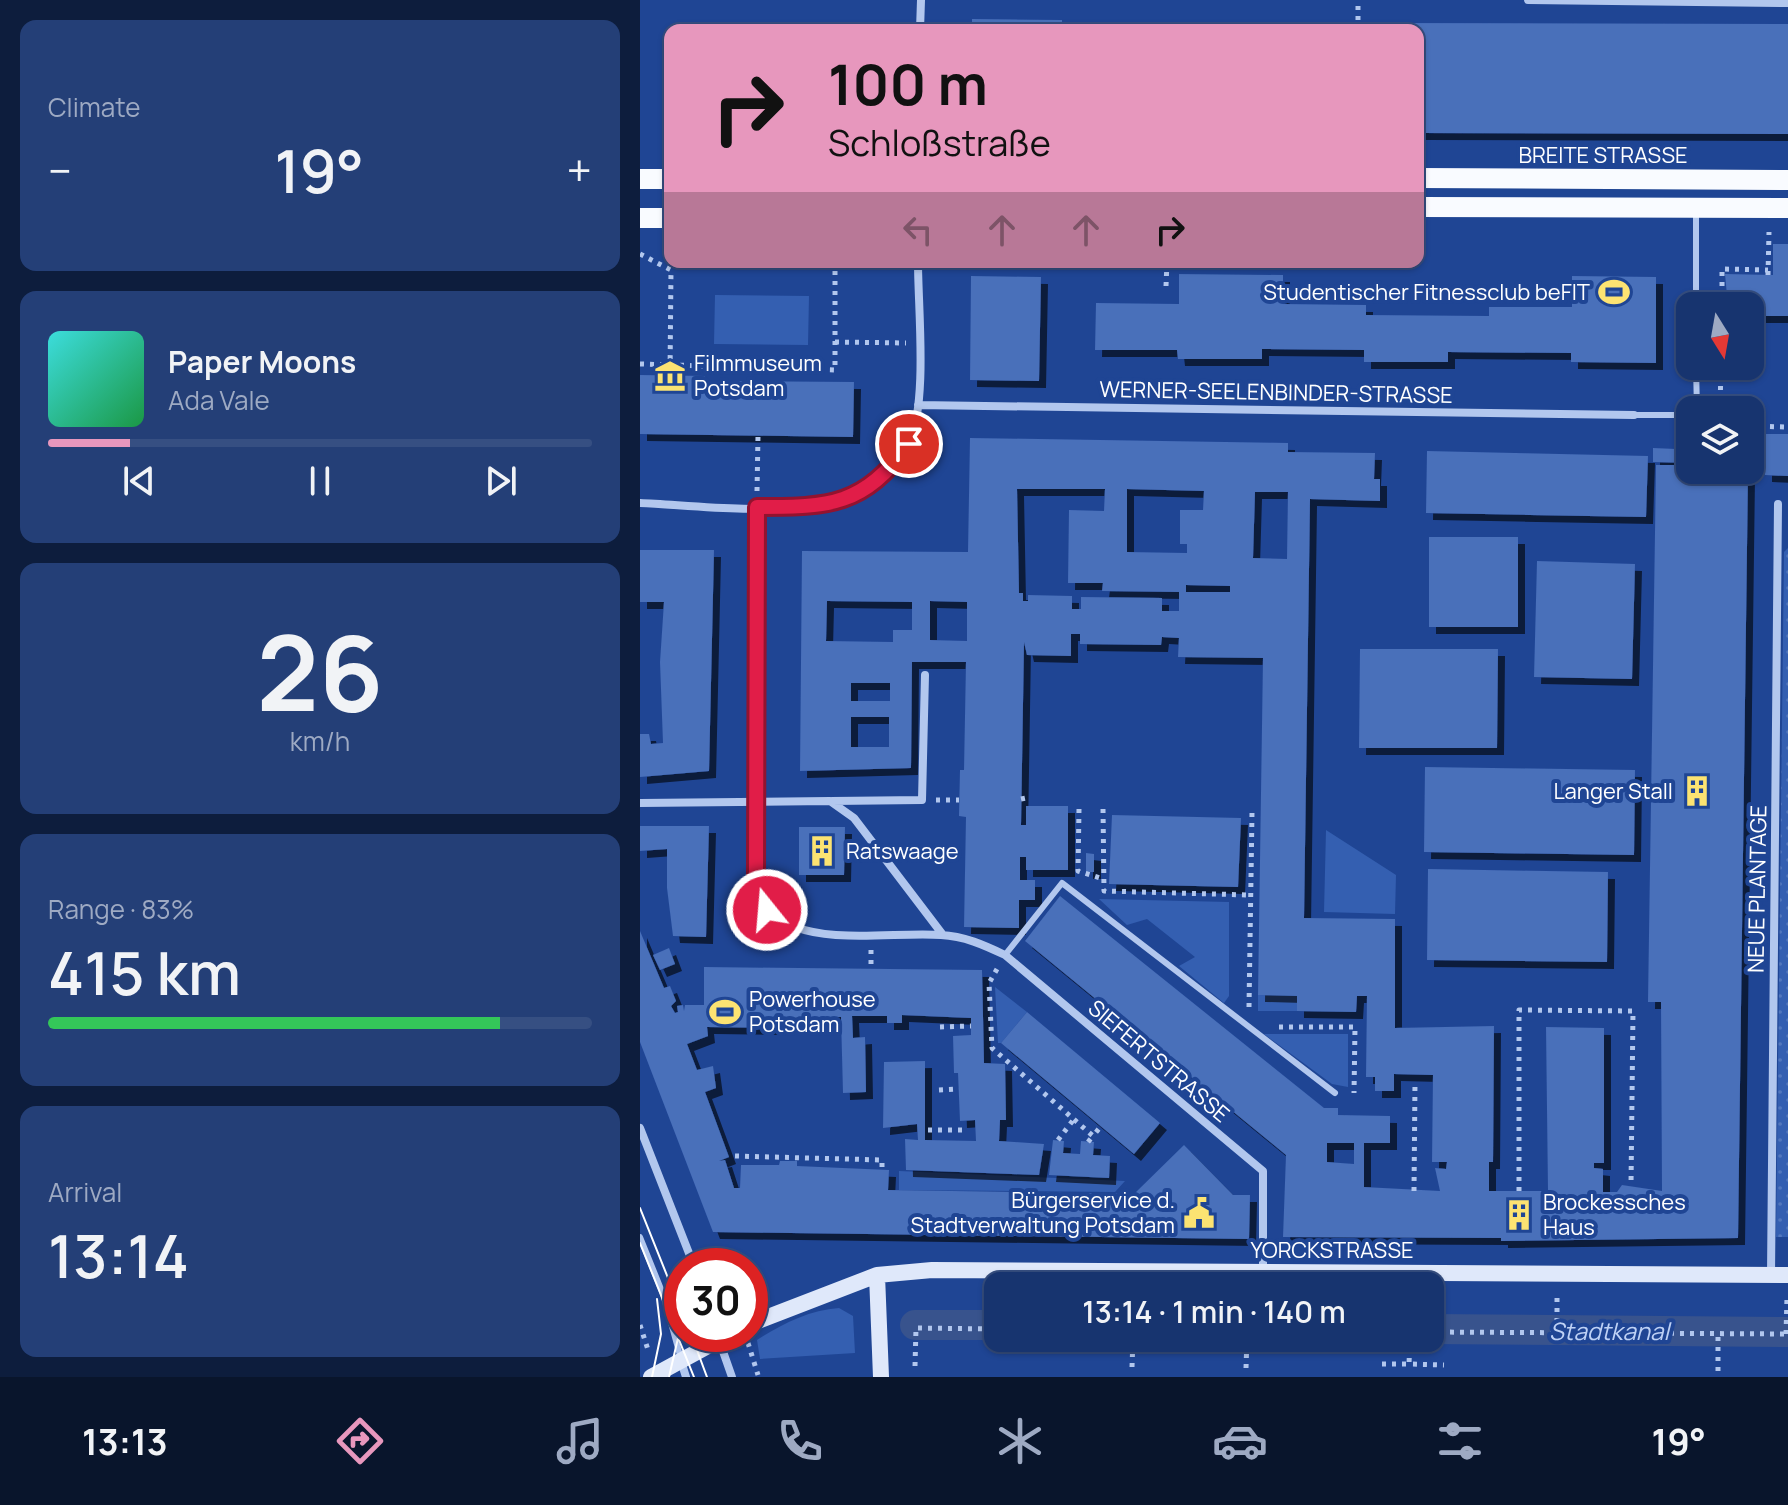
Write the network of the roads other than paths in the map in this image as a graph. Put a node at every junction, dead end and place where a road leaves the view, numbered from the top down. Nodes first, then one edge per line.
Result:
1 (921, 0) edge
2 (1528, 0) edge
3 (1788, 3) edge
4 (920, 24) edge
5 (1424, 178) edge
6 (640, 179) edge
7 (664, 179) edge
8 (1788, 180) edge
9 (1424, 207) edge
10 (1696, 208) junction
11 (1788, 208) edge
12 (640, 218) edge
13 (664, 218) edge
14 (918, 268) edge
15 (1696, 292) edge
16 (918, 405) junction
17 (1634, 415) joint
18 (1676, 415) edge
19 (640, 503) edge
20 (1778, 504) dead end
21 (757, 507) junction
22 (925, 675) dead end
23 (756, 800) junction
24 (830, 801) junction
25 (640, 803) edge
26 (943, 935) junction
27 (1005, 955) junction
28 (1335, 1093) road end
29 (640, 1128) edge
30 (640, 1237) edge
31 (687, 1248) edge
32 (1263, 1272) joint
33 (1444, 1273) edge
34 (877, 1275) junction
35 (1780, 1275) edge
36 (768, 1317) edge
37 (704, 1352) edge
38 (726, 1352) edge
39 (684, 1369) edge
40 (654, 1376) edge
41 (732, 1377) edge
42 (881, 1377) edge

1 - 4 street
2 - 3 street
5 - 8 main road, BREITE STRASSE
6 - 7 main road
9 - 10 main road
10 - 11 main road
10 - 15 lane
12 - 13 main road
14 - 16 street
16 - 17 street, WERNER-SEELENBINDER-STRASSE
16 - 21 street
17 - 18 lane
19 - 21 street
20 - 35 street, NEUE PLANTAGE
21 - 23 street, SIEFERTSTRASSE
22 - 24 street
23 - 24 street
23 - 25 street
23 - 26 street, SIEFERTSTRASSE
24 - 26 street
26 - 27 street, SIEFERTSTRASSE
27 - 28 lane
27 - 32 street, SIEFERTSTRASSE
29 - 31 street
30 - 39 lane
32 - 34 street, YORCKSTRASSE
33 - 35 street, YORCKSTRASSE
34 - 36 street, YORCKSTRASSE
34 - 42 street
37 - 39 street
38 - 41 street
39 - 40 street

